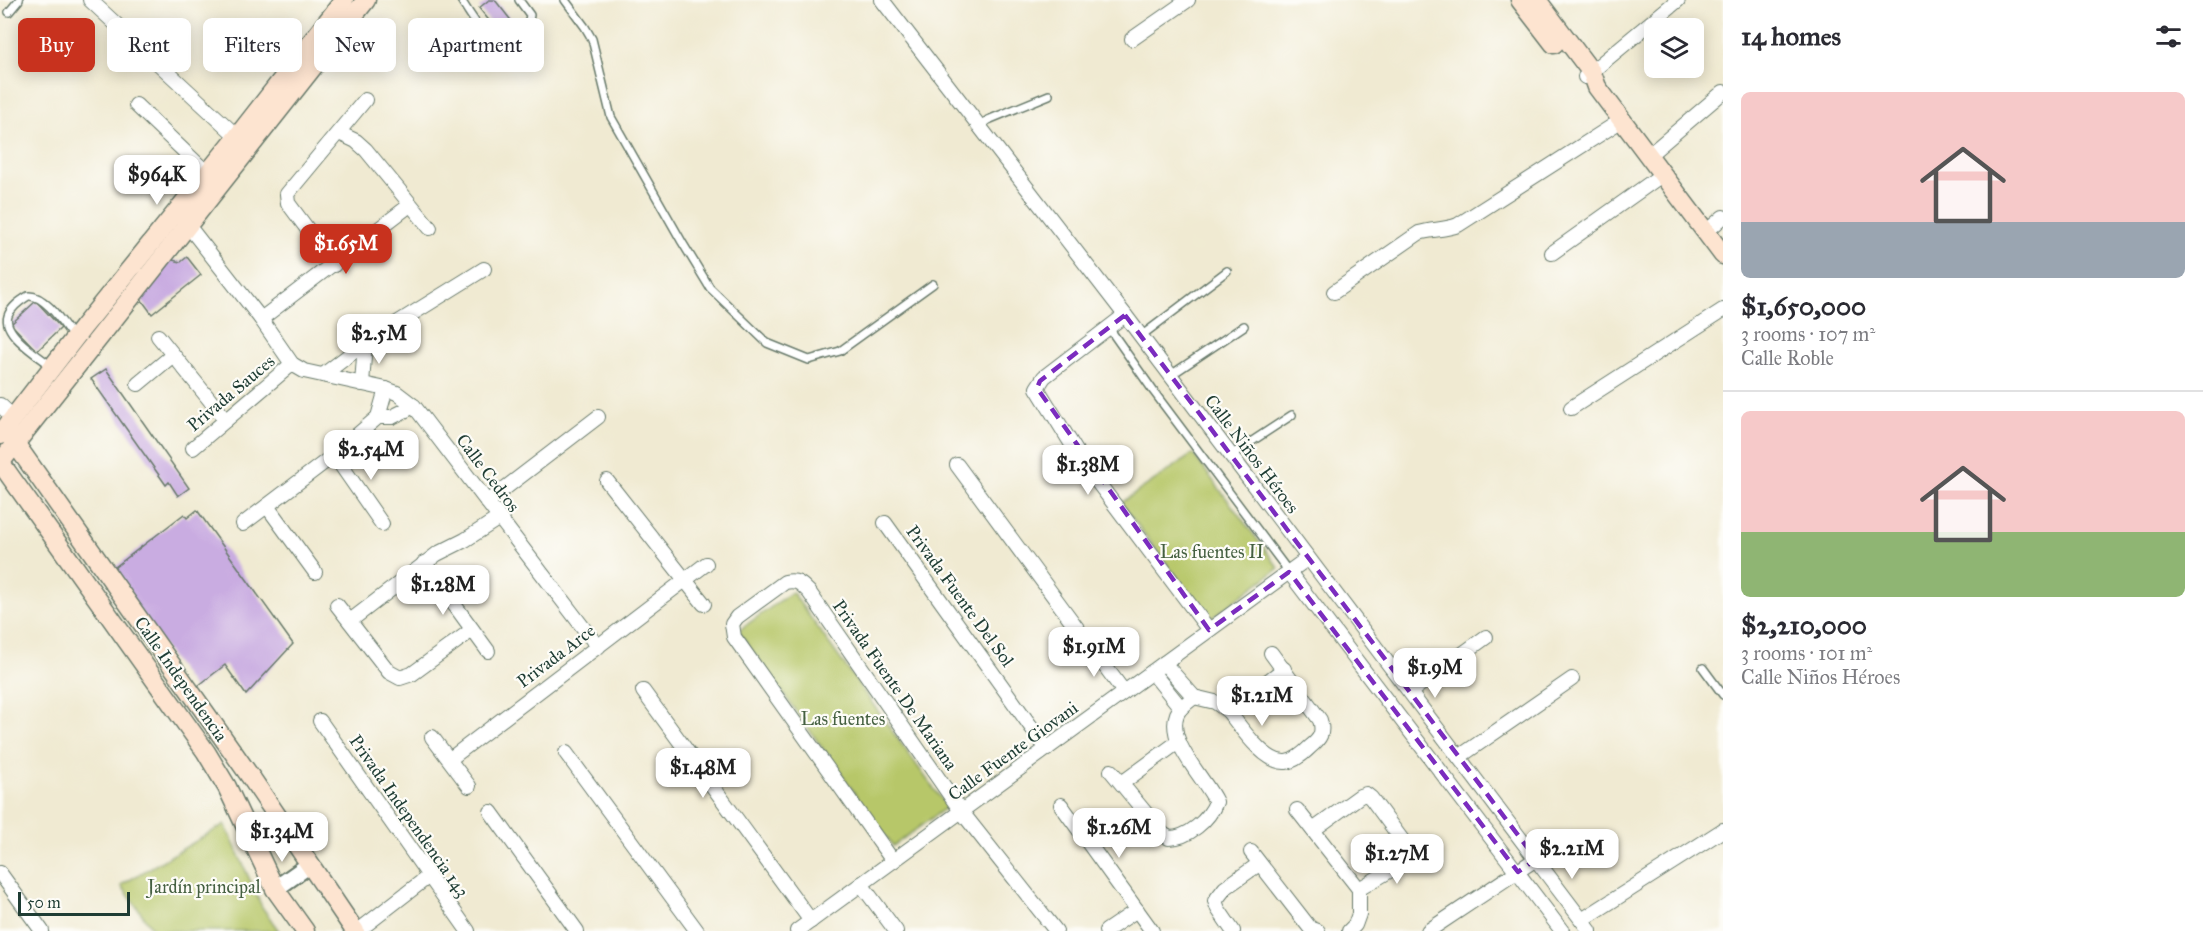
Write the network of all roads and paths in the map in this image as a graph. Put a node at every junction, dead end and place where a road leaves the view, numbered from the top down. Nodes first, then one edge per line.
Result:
1 (19, 0) edge
2 (90, 0) edge
3 (344, 0) edge
4 (366, 0) edge
5 (461, 0) edge
6 (519, 0) edge
7 (565, 0) edge
8 (882, 0) edge
9 (1188, 0) edge
10 (1520, 0) edge
11 (1537, 0) edge
12 (1678, 0) edge
13 (9, 12) dead end
14 (1132, 39) dead end
15 (1591, 79) junction
16 (1723, 92) edge
17 (1049, 95) dead end
18 (365, 100) dead end
19 (136, 105) dead end
20 (1623, 120) junction
21 (980, 126) junction
22 (339, 132) junction
23 (244, 143) junction
24 (1649, 155) junction
25 (207, 173) junction
26 (1664, 174) junction
27 (410, 205) junction
28 (177, 210) junction
29 (1723, 217) edge
30 (188, 225) junction
31 (430, 228) dead end
32 (1706, 232) junction
33 (1552, 253) dead end
34 (1723, 255) edge
35 (334, 265) junction
36 (484, 269) dead end
37 (1227, 271) dead end
38 (933, 284) dead end
39 (1334, 292) dead end
40 (1723, 310) edge
41 (1125, 315) junction
42 (261, 319) junction
43 (1244, 326) dead end
44 (1109, 328) junction
45 (158, 336) dead end
46 (1141, 336) junction
47 (365, 344) junction
48 (81, 345) junction
49 (172, 354) junction
50 (292, 364) junction
51 (60, 372) junction
52 (323, 375) junction
53 (1171, 375) junction
54 (138, 384) dead end
55 (362, 384) junction
56 (386, 389) junction
57 (0, 405) edge
58 (414, 406) junction
59 (1571, 408) dead end
60 (1292, 415) dead end
61 (378, 417) junction
62 (598, 417) dead end
63 (226, 420) junction
64 (8, 432) edge
65 (193, 448) dead end
66 (1231, 455) junction
67 (334, 456) junction
68 (0, 462) edge
69 (957, 465) dead end
70 (607, 481) dead end
71 (487, 502) junction
72 (267, 506) junction
73 (499, 518) junction
74 (885, 523) dead end
75 (243, 524) dead end
76 (382, 524) dead end
77 (1308, 558) junction
78 (424, 563) junction
79 (706, 564) dead end
80 (315, 572) dead end
81 (1289, 572) junction
82 (684, 580) junction
83 (704, 604) dead end
84 (337, 605) dead end
85 (350, 621) junction
86 (472, 630) junction
87 (1209, 630) junction
88 (1486, 637) dead end
89 (598, 647) junction
90 (488, 651) dead end
91 (1271, 653) dead end
92 (1164, 663) junction
93 (1703, 668) dead end
94 (1284, 669) junction
95 (1152, 672) junction
96 (1572, 679) dead end
97 (643, 691) dead end
98 (1124, 692) junction
99 (1410, 692) junction
100 (1723, 695) edge
101 (1194, 697) junction
102 (1181, 708) junction
103 (1228, 711) junction
104 (320, 722) dead end
105 (432, 737) dead end
106 (1178, 742) junction
107 (1047, 749) junction
108 (566, 753) dead end
109 (1459, 757) junction
110 (450, 759) junction
111 (1111, 771) dead end
112 (1122, 783) junction
113 (469, 786) dead end
114 (1061, 804) dead end
115 (1297, 810) dead end
116 (962, 811) junction
117 (491, 812) dead end
118 (1312, 830) junction
119 (1723, 830) edge
120 (1536, 859) junction
121 (893, 861) junction
122 (309, 865) junction
123 (1518, 872) junction
124 (0, 873) edge
125 (429, 876) junction
126 (861, 884) junction
127 (275, 889) junction
128 (1359, 889) junction
129 (1137, 910) junction
130 (811, 921) junction
131 (1586, 926) edge
132 (1355, 929) edge
133 (1311, 930) edge
134 (42, 931) edge
135 (305, 931) edge
136 (357, 931) edge
137 (468, 931) edge
138 (576, 931) edge
139 (697, 931) edge
140 (798, 931) edge
141 (896, 931) edge
142 (1056, 931) edge
143 (1106, 931) edge
144 (1152, 931) edge
145 (1233, 931) edge
146 (1428, 931) edge
147 (1562, 931) edge

1 - 13 lane
2 - 23 street
3 - 23 main road
4 - 23 main road
5 - 6 lane
7 - 38 lane
8 - 21 street, Calle Niños Héroes
9 - 14 street
10 - 15 main road
11 - 15 main road
12 - 15 street
15 - 20 main road
16 - 24 street
17 - 21 lane
18 - 22 street
19 - 25 street
20 - 24 main road
20 - 39 street
21 - 41 street, Calle Niños Héroes
22 - 27 street
22 - 35 street
23 - 25 main road
23 - 30 main road
24 - 26 main road
25 - 28 main road
26 - 32 main road
26 - 33 street
27 - 31 street
27 - 35 street
28 - 30 street
28 - 48 main road
29 - 32 street
30 - 42 street
30 - 48 main road
32 - 34 main road
35 - 42 street
36 - 47 street
37 - 46 lane
40 - 59 street
41 - 44 street
41 - 46 street, Calle Niños Héroes
42 - 50 street
43 - 53 lane
44 - 81 lane
44 - 87 street
45 - 49 street
46 - 53 street, Calle Niños Héroes
47 - 52 street
47 - 55 street
48 - 51 main road
48 - 51 lane
49 - 54 street
49 - 63 street
50 - 52 street, Calle Cedros
50 - 63 street, Privada Sauces
51 - 64 main road
51 - 64 main road
52 - 55 street, Calle Cedros
53 - 66 street, Calle Niños Héroes
55 - 56 street, Calle Cedros
56 - 58 street, Calle Cedros
56 - 61 street
57 - 64 street
58 - 61 street
58 - 71 street, Calle Cedros
60 - 66 lane
61 - 67 street
62 - 71 street
63 - 65 street, Privada Sauces
64 - 68 main road
64 - 122 main road, Calle Independencia
66 - 77 street, Calle Niños Héroes
67 - 72 street
67 - 76 street
68 - 127 main road, Calle Independencia
69 - 98 street
70 - 82 street
71 - 73 street, Calle Cedros
72 - 75 street
72 - 80 street
73 - 78 street
73 - 89 street, Calle Cedros
74 - 107 street, Privada Fuente Del Sol
77 - 81 street, Calle Fuente Giovani
77 - 99 street, Calle Niños Héroes
78 - 85 street
78 - 86 street
79 - 82 street, Privada Arce
81 - 87 street, Calle Fuente Giovani
81 - 123 street
82 - 83 street
82 - 89 street, Privada Arce
84 - 85 street
85 - 86 street
86 - 90 street
87 - 92 street, Calle Fuente Giovani
88 - 99 street
89 - 110 street, Privada Arce
91 - 94 street
92 - 95 street, Calle Fuente Giovani
92 - 101 street
93 - 100 lane
94 - 103 street
94 - 103 street
95 - 98 street, Calle Fuente Giovani
95 - 102 street
96 - 109 street
97 - 130 street
98 - 107 street, Calle Fuente Giovani
99 - 109 street, Calle Niños Héroes
101 - 102 street
101 - 103 street
102 - 106 street
104 - 125 street, Privada Independencia 143
105 - 110 street
106 - 112 street
106 - 112 street
107 - 116 street, Calle Fuente Giovani
108 - 139 street
109 - 120 street, Calle Niños Héroes
110 - 113 street
111 - 112 street
114 - 129 street
115 - 118 street
116 - 121 street, Calle Fuente Giovani
116 - 121 street, Privada Fuente De Mariana
116 - 142 street, Privada Fuente De Mariana
117 - 138 street
118 - 128 street
118 - 128 street
119 - 131 street
120 - 123 street
120 - 131 street, Calle Niños Héroes
121 - 126 street, Calle Fuente Giovani
122 - 127 street
122 - 136 main road, Calle Independencia
123 - 146 street
123 - 147 street
124 - 134 street
125 - 136 street
125 - 137 street, Privada Independencia 143
126 - 130 street, Calle Fuente Giovani
126 - 141 street
127 - 135 main road, Calle Independencia
128 - 132 street
129 - 143 street
129 - 144 street
130 - 140 street, Calle Fuente Giovani
133 - 145 street

